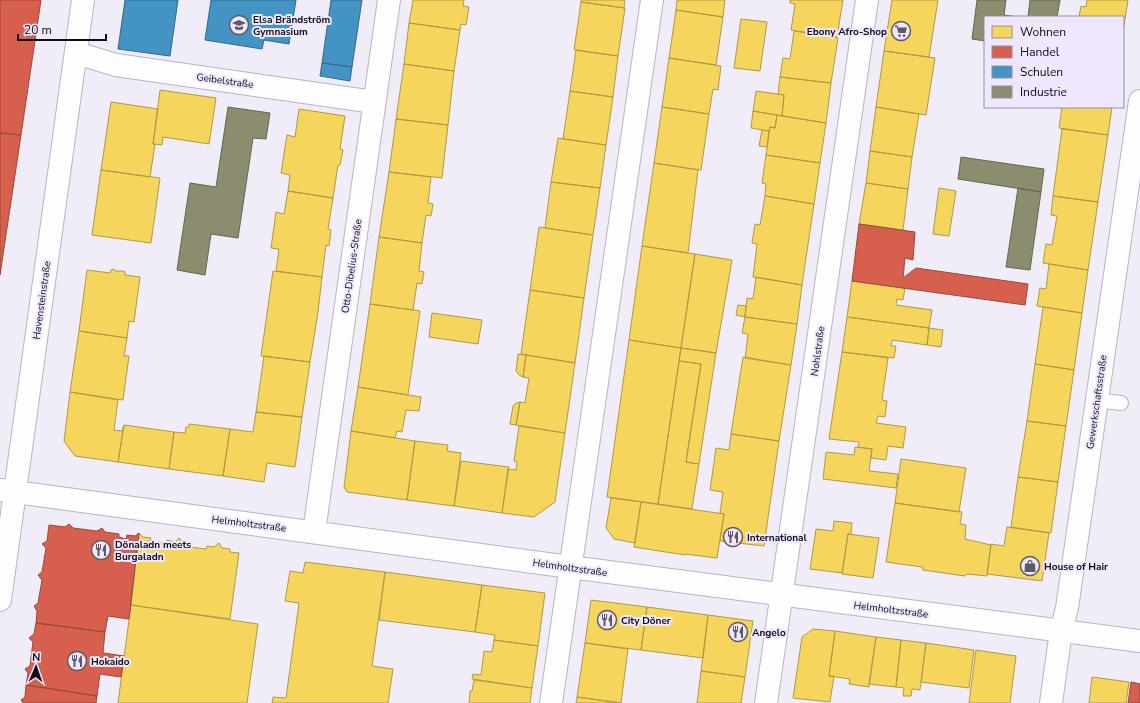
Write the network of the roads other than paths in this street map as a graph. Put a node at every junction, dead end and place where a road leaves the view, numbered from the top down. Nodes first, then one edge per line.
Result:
1 (83, 0) edge
2 (389, 0) edge
3 (652, 0) edge
4 (867, 0) edge
5 (76, 53) junction
6 (1140, 100) edge
7 (374, 102) junction
8 (1096, 400) junction
9 (1121, 403) dead end
10 (8, 492) edge
11 (314, 532) junction
12 (570, 567) junction
13 (781, 595) junction
14 (0, 600) edge
15 (1061, 630) junction
16 (1140, 641) edge
17 (551, 703) edge
18 (766, 703) edge
19 (1051, 703) edge

1 - 5 street, Havensteinstraße
2 - 7 street, Otto-Dibelius-Straße
3 - 12 street
4 - 13 street, Nohlstraße
5 - 7 street, Geibelstraße
5 - 10 street, Havensteinstraße
6 - 8 street, Gewerkschaftsstraße
7 - 11 street, Otto-Dibelius-Straße
8 - 9 lane
8 - 15 street, Gewerkschaftsstraße
10 - 11 street, Helmholtzstraße
10 - 14 street, Havensteinstraße
11 - 12 street, Helmholtzstraße
12 - 13 street, Helmholtzstraße
12 - 17 street
13 - 15 street, Helmholtzstraße
13 - 18 street, Nohlstraße
15 - 16 street, Helmholtzstraße
15 - 19 street, Gewerkschaftsstraße

